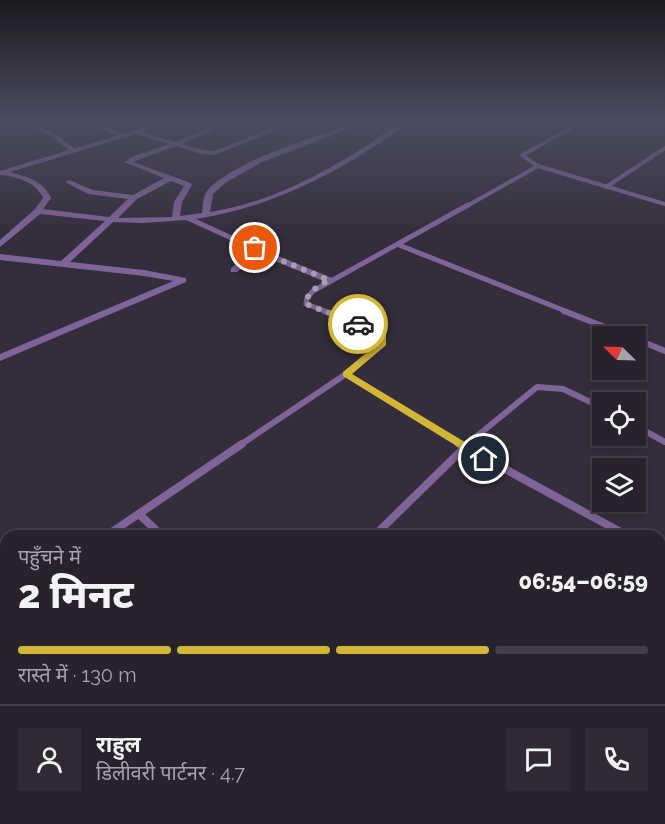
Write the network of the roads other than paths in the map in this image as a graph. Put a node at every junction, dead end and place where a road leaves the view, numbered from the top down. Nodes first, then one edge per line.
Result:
1 (43, 160) edge
2 (131, 160) edge
3 (263, 160) edge
4 (347, 160) edge
5 (530, 160) edge
6 (646, 160) edge
7 (538, 166) junction
8 (1, 173) edge
9 (169, 179) junction
10 (69, 182) dead end
11 (606, 187) junction
12 (134, 197) junction
13 (665, 204) edge
14 (38, 211) junction
15 (206, 215) junction
16 (181, 218) junction
17 (113, 219) junction
18 (0, 244) edge
19 (399, 245) junction
20 (256, 250) junction
21 (0, 257) edge
22 (64, 263) junction
23 (234, 270) dead end
24 (329, 280) junction
25 (603, 326) edge
26 (646, 343) edge
27 (665, 351) edge
28 (0, 358) edge
29 (346, 374) junction
30 (592, 403) edge
31 (646, 432) edge
32 (665, 442) edge
33 (464, 447) junction
34 (139, 514) junction
35 (115, 530) edge
36 (156, 530) edge
37 (380, 530) edge
38 (617, 530) edge

1 - 8 street
2 - 9 street
3 - 15 street
4 - 15 street
5 - 7 lane
6 - 11 lane
7 - 11 lane
7 - 19 lane
8 - 14 street
9 - 12 street
9 - 16 street
10 - 12 street
11 - 13 lane
12 - 17 street
14 - 17 street
14 - 18 street
15 - 16 street
16 - 17 street
16 - 20 street
17 - 22 street
19 - 24 lane
19 - 25 lane
20 - 23 street
20 - 24 street
21 - 22 street
22 - 28 street
24 - 29 lane
26 - 27 lane
29 - 33 lane
29 - 34 lane
30 - 33 lane
31 - 32 lane
33 - 37 lane
33 - 38 lane
34 - 35 lane
34 - 36 lane

